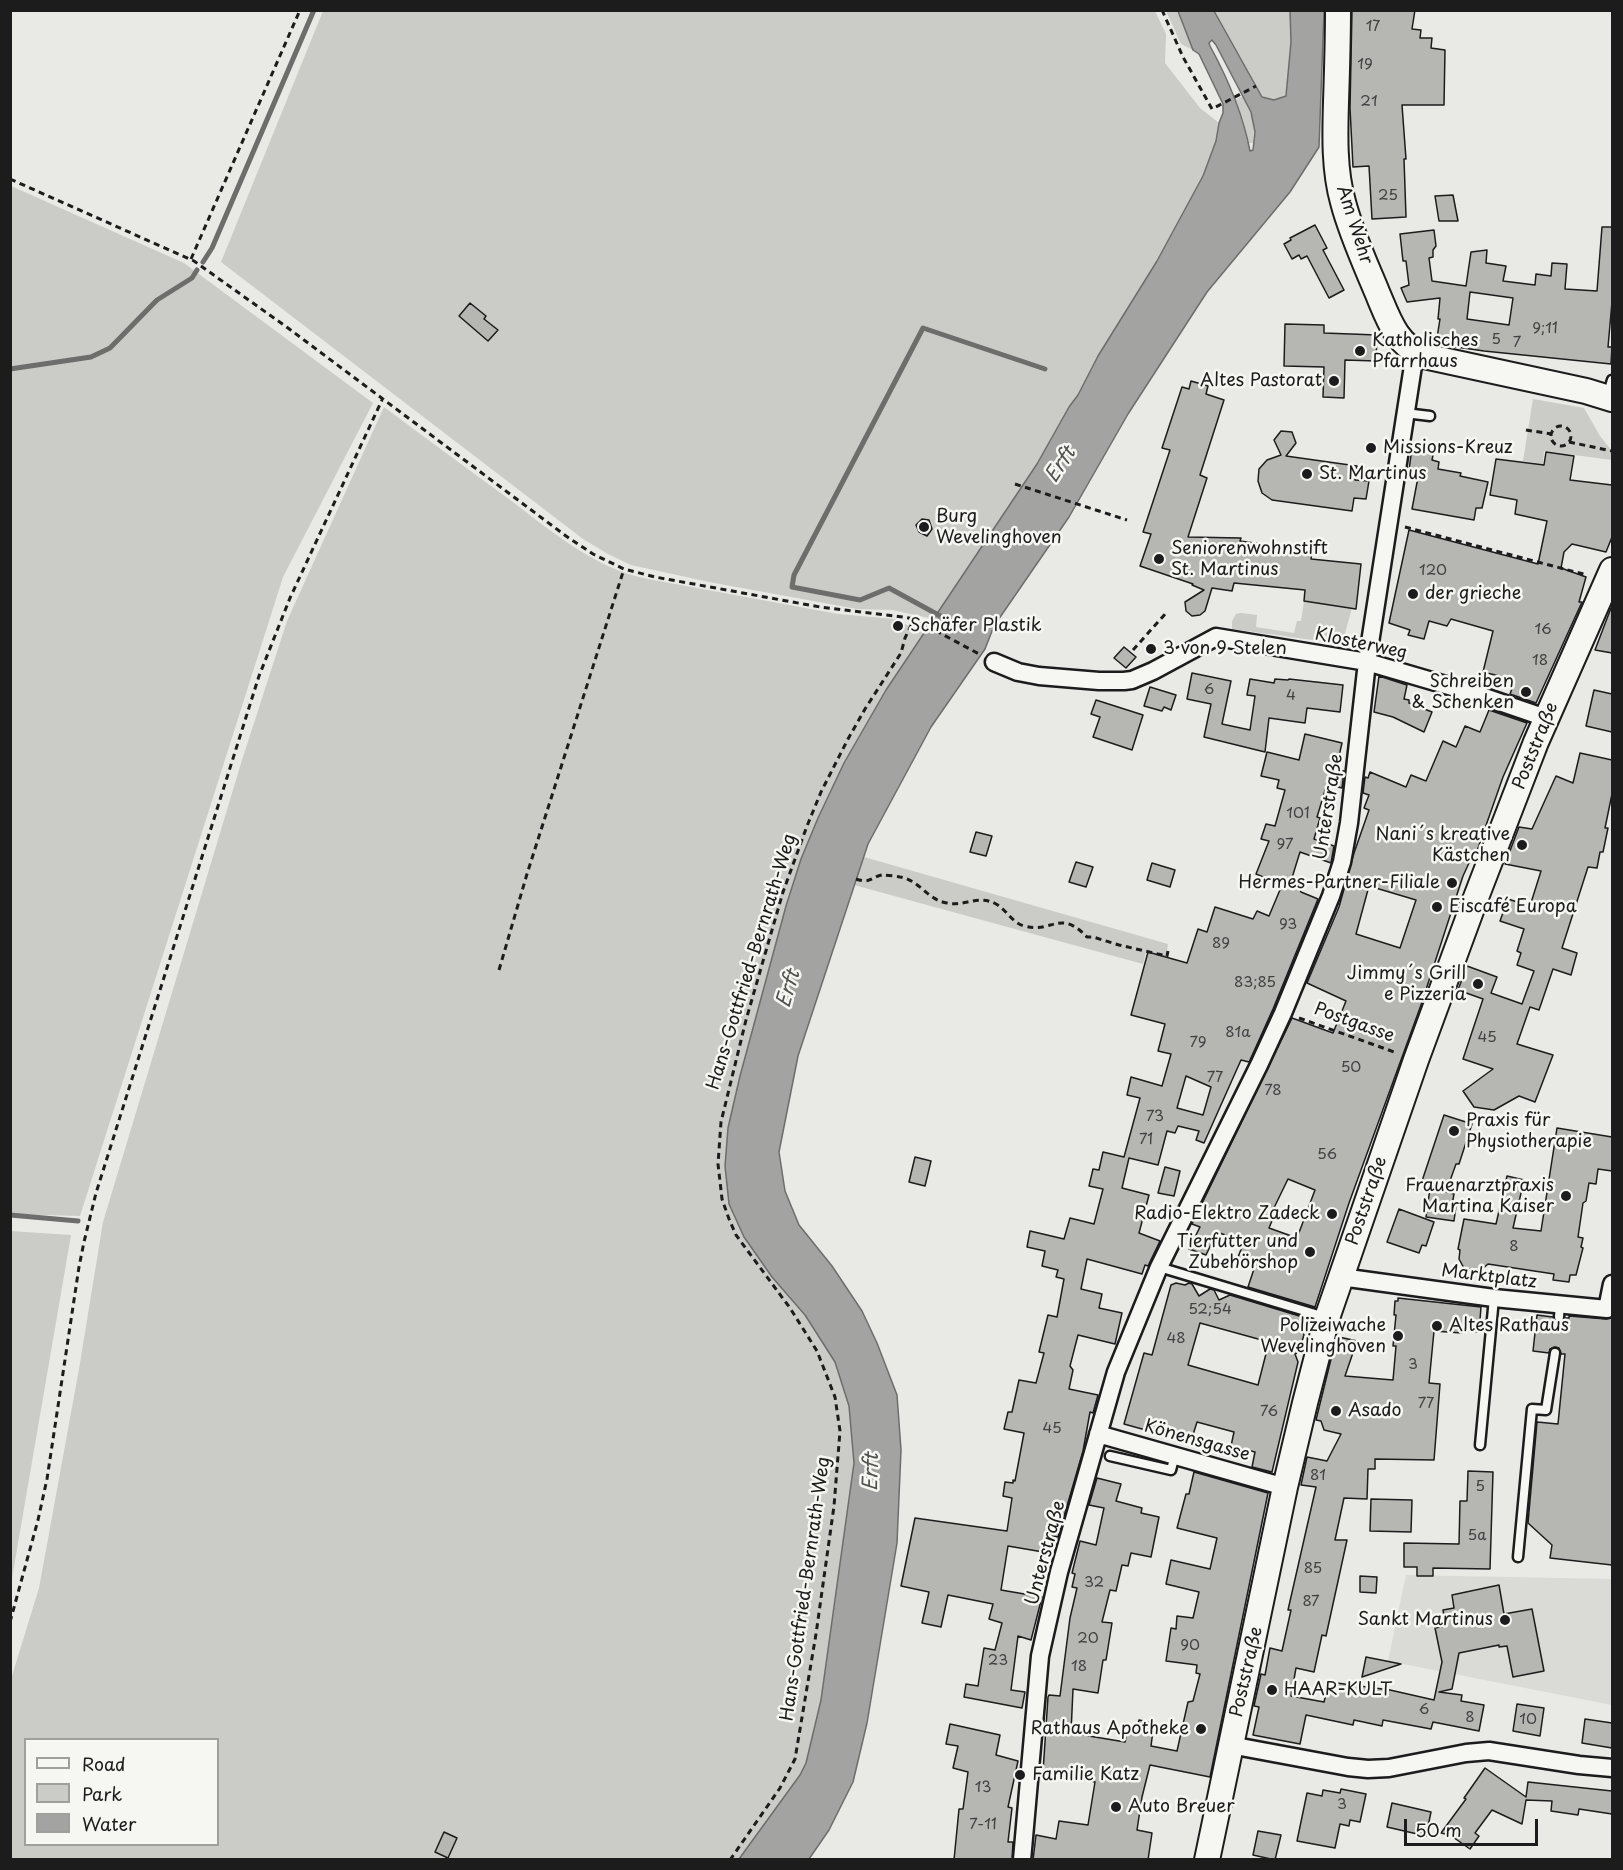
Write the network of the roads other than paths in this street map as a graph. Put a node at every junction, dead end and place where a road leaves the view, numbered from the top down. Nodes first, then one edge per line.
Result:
1 (1338, 10) edge
2 (1415, 353) junction
3 (1611, 392) edge
4 (1405, 413) junction
5 (1430, 416) dead end
6 (1610, 576) edge
7 (994, 662) road end
8 (1367, 662) junction
9 (1546, 718) junction
10 (1159, 1267) junction
11 (1341, 1277) junction
12 (1612, 1284) edge
13 (1494, 1298) junction
14 (1328, 1318) junction
15 (1555, 1353) dead end
16 (1098, 1434) junction
17 (1480, 1445) dead end
18 (1175, 1455) junction
19 (1110, 1456) dead end
20 (1285, 1486) junction
21 (1518, 1557) dead end
22 (1230, 1745) junction
23 (1612, 1768) edge
24 (1022, 1860) edge
25 (1207, 1860) edge

1 - 2 street, Am Wehr
2 - 3 street
2 - 4 street, Unterstraße
4 - 5 lane
4 - 8 street, Unterstraße
6 - 9 street, Poststraße
7 - 8 street, Klosterweg
8 - 9 street, Klosterweg
8 - 10 street, Unterstraße
9 - 11 street, Poststraße
10 - 14 lane
10 - 16 street, Unterstraße
11 - 13 street, Marktplatz
11 - 14 street, Poststraße
12 - 13 street, Marktplatz
13 - 17 lane
14 - 20 street, Poststraße
15 - 21 lane
16 - 18 street, Könensgasse
16 - 24 street, Unterstraße
18 - 19 lane
18 - 20 street, Könensgasse
20 - 22 street, Poststraße
22 - 23 street
22 - 25 street, Poststraße

